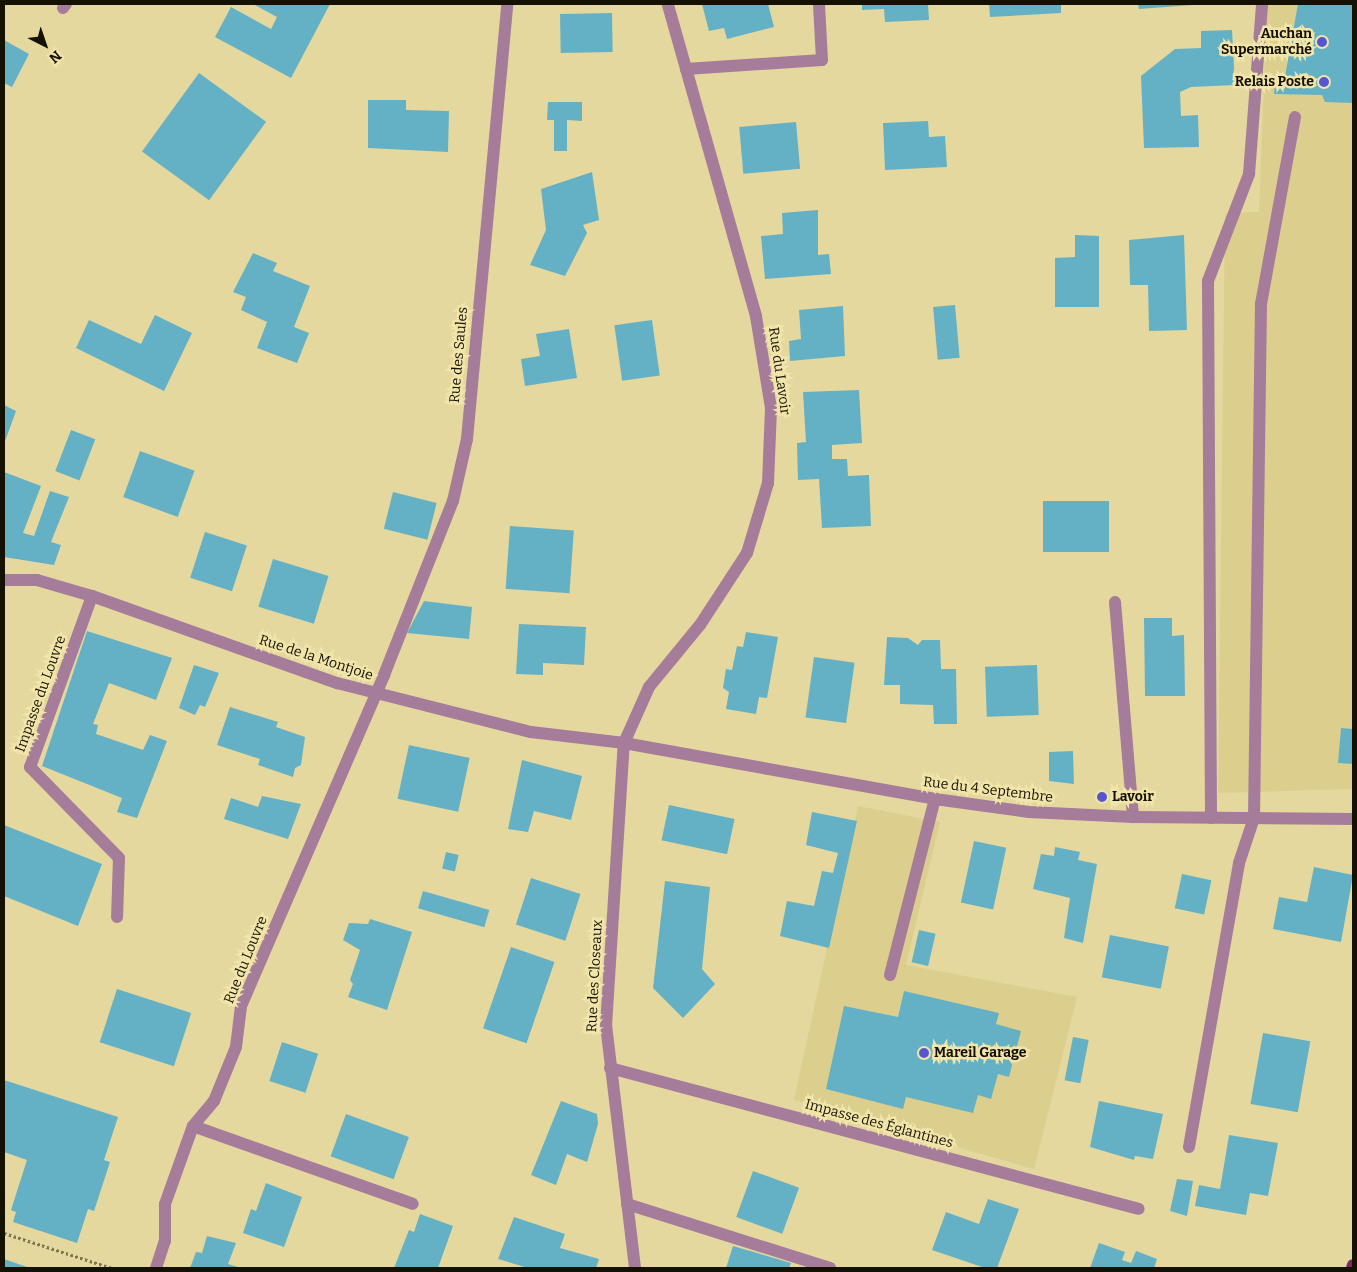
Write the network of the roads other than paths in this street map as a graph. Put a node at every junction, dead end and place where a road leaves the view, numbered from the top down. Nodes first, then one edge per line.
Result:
1 (507, 4) edge
2 (668, 4) edge
3 (819, 4) edge
4 (1262, 4) edge
5 (686, 69) junction
6 (1295, 117) dead end
7 (4, 580) edge
8 (92, 596) junction
9 (1116, 602) dead end
10 (376, 693) junction
11 (624, 743) junction
12 (935, 799) junction
13 (1133, 817) junction
14 (1211, 818) junction
15 (1254, 818) junction
16 (1353, 819) edge
17 (117, 917) dead end
18 (890, 975) dead end
19 (610, 1068) junction
20 (193, 1126) junction
21 (1190, 1147) dead end
22 (413, 1204) dead end
23 (627, 1204) junction
24 (1139, 1209) dead end
25 (156, 1268) edge
26 (635, 1268) edge
27 (830, 1268) edge

1 - 10 street, Rue des Saules
2 - 5 street, Rue du Lavoir
3 - 5 street
4 - 14 street
5 - 11 street, Rue du Lavoir
6 - 15 street
7 - 8 street, Rue de la Montjoie
8 - 10 street, Rue de la Montjoie
8 - 17 street, Impasse du Louvre
9 - 13 street
10 - 11 street, Rue de la Montjoie
10 - 20 street, Rue du Louvre
11 - 12 street, Rue du 4 Septembre
11 - 19 street, Rue des Closeaux
12 - 13 street, Rue du 4 Septembre
12 - 18 street
13 - 14 street, Rue du 4 Septembre
14 - 15 street, Rue du 4 Septembre
15 - 16 street, Rue du 4 Septembre
15 - 21 street
19 - 23 street, Rue des Closeaux
19 - 24 street, Impasse des Églantines
20 - 22 street
20 - 25 street, Rue du Louvre
23 - 26 street, Rue des Closeaux
23 - 27 street

